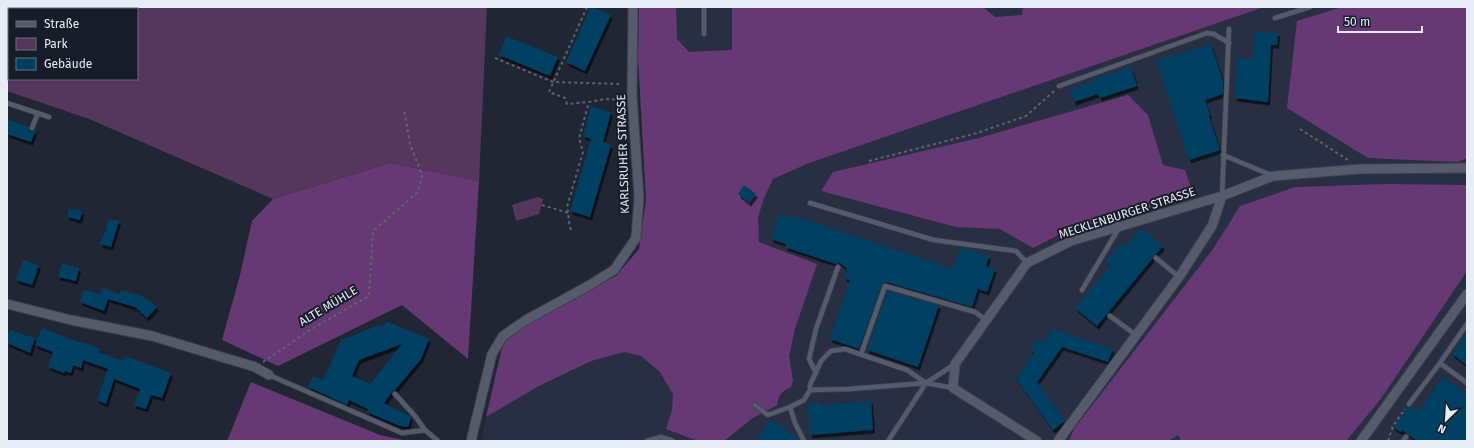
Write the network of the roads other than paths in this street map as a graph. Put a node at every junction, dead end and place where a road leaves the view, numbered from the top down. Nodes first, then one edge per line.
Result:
1 (633, 7) edge
2 (704, 7) edge
3 (1310, 7) edge
4 (1275, 18) dead end
5 (1229, 29) dead end
6 (704, 34) dead end
7 (1228, 44) junction
8 (1059, 86) road end
9 (7, 102) edge
10 (38, 113) junction
11 (49, 117) dead end
12 (32, 128) dead end
13 (1223, 155) junction
14 (1467, 168) edge
15 (1273, 176) junction
16 (1222, 196) junction
17 (810, 203) dead end
18 (1119, 228) junction
19 (1156, 258) dead end
20 (1027, 263) junction
21 (838, 267) dead end
22 (1179, 277) junction
23 (1082, 290) dead end
24 (1467, 294) edge
25 (7, 304) edge
26 (1110, 316) dead end
27 (986, 320) junction
28 (1467, 324) edge
29 (1136, 335) junction
30 (861, 354) junction
31 (1440, 362) junction
32 (955, 364) junction
33 (816, 373) junction
34 (270, 375) joint
35 (926, 383) junction
36 (1467, 383) edge
37 (953, 388) junction
38 (810, 390) junction
39 (394, 394) dead end
40 (1409, 404) road end
41 (755, 405) dead end
42 (790, 407) junction
43 (425, 430) junction
44 (438, 441) edge
45 (471, 441) edge
46 (649, 441) edge
47 (673, 441) edge
48 (804, 441) edge
49 (888, 441) edge
50 (1037, 441) edge
51 (1058, 441) edge
52 (1361, 441) edge

1 - 45 street, KARLSRUHER STRASSE
2 - 6 lane
3 - 4 lane
5 - 7 lane
7 - 8 lane
7 - 13 lane
9 - 10 lane
10 - 11 lane
10 - 12 lane
13 - 15 lane
13 - 16 lane
14 - 15 street, MECKLENBURGER STRASSE
15 - 16 street, MECKLENBURGER STRASSE
16 - 18 street, MECKLENBURGER STRASSE
16 - 22 street
17 - 20 lane
18 - 20 street, MECKLENBURGER STRASSE
18 - 23 lane
19 - 22 lane
20 - 27 street, MECKLENBURGER STRASSE
21 - 33 lane
22 - 29 street
24 - 52 street
25 - 34 street
26 - 29 lane
27 - 30 lane
27 - 32 street, MECKLENBURGER STRASSE
28 - 31 lane
29 - 51 street
30 - 33 lane
30 - 35 lane
31 - 36 lane
31 - 40 lane
32 - 35 lane
32 - 37 street
33 - 38 lane
34 - 43 lane
35 - 37 lane
35 - 38 lane
35 - 49 lane
37 - 50 street
38 - 42 lane
39 - 43 lane
41 - 42 lane
42 - 48 lane
43 - 44 lane
46 - 47 lane

